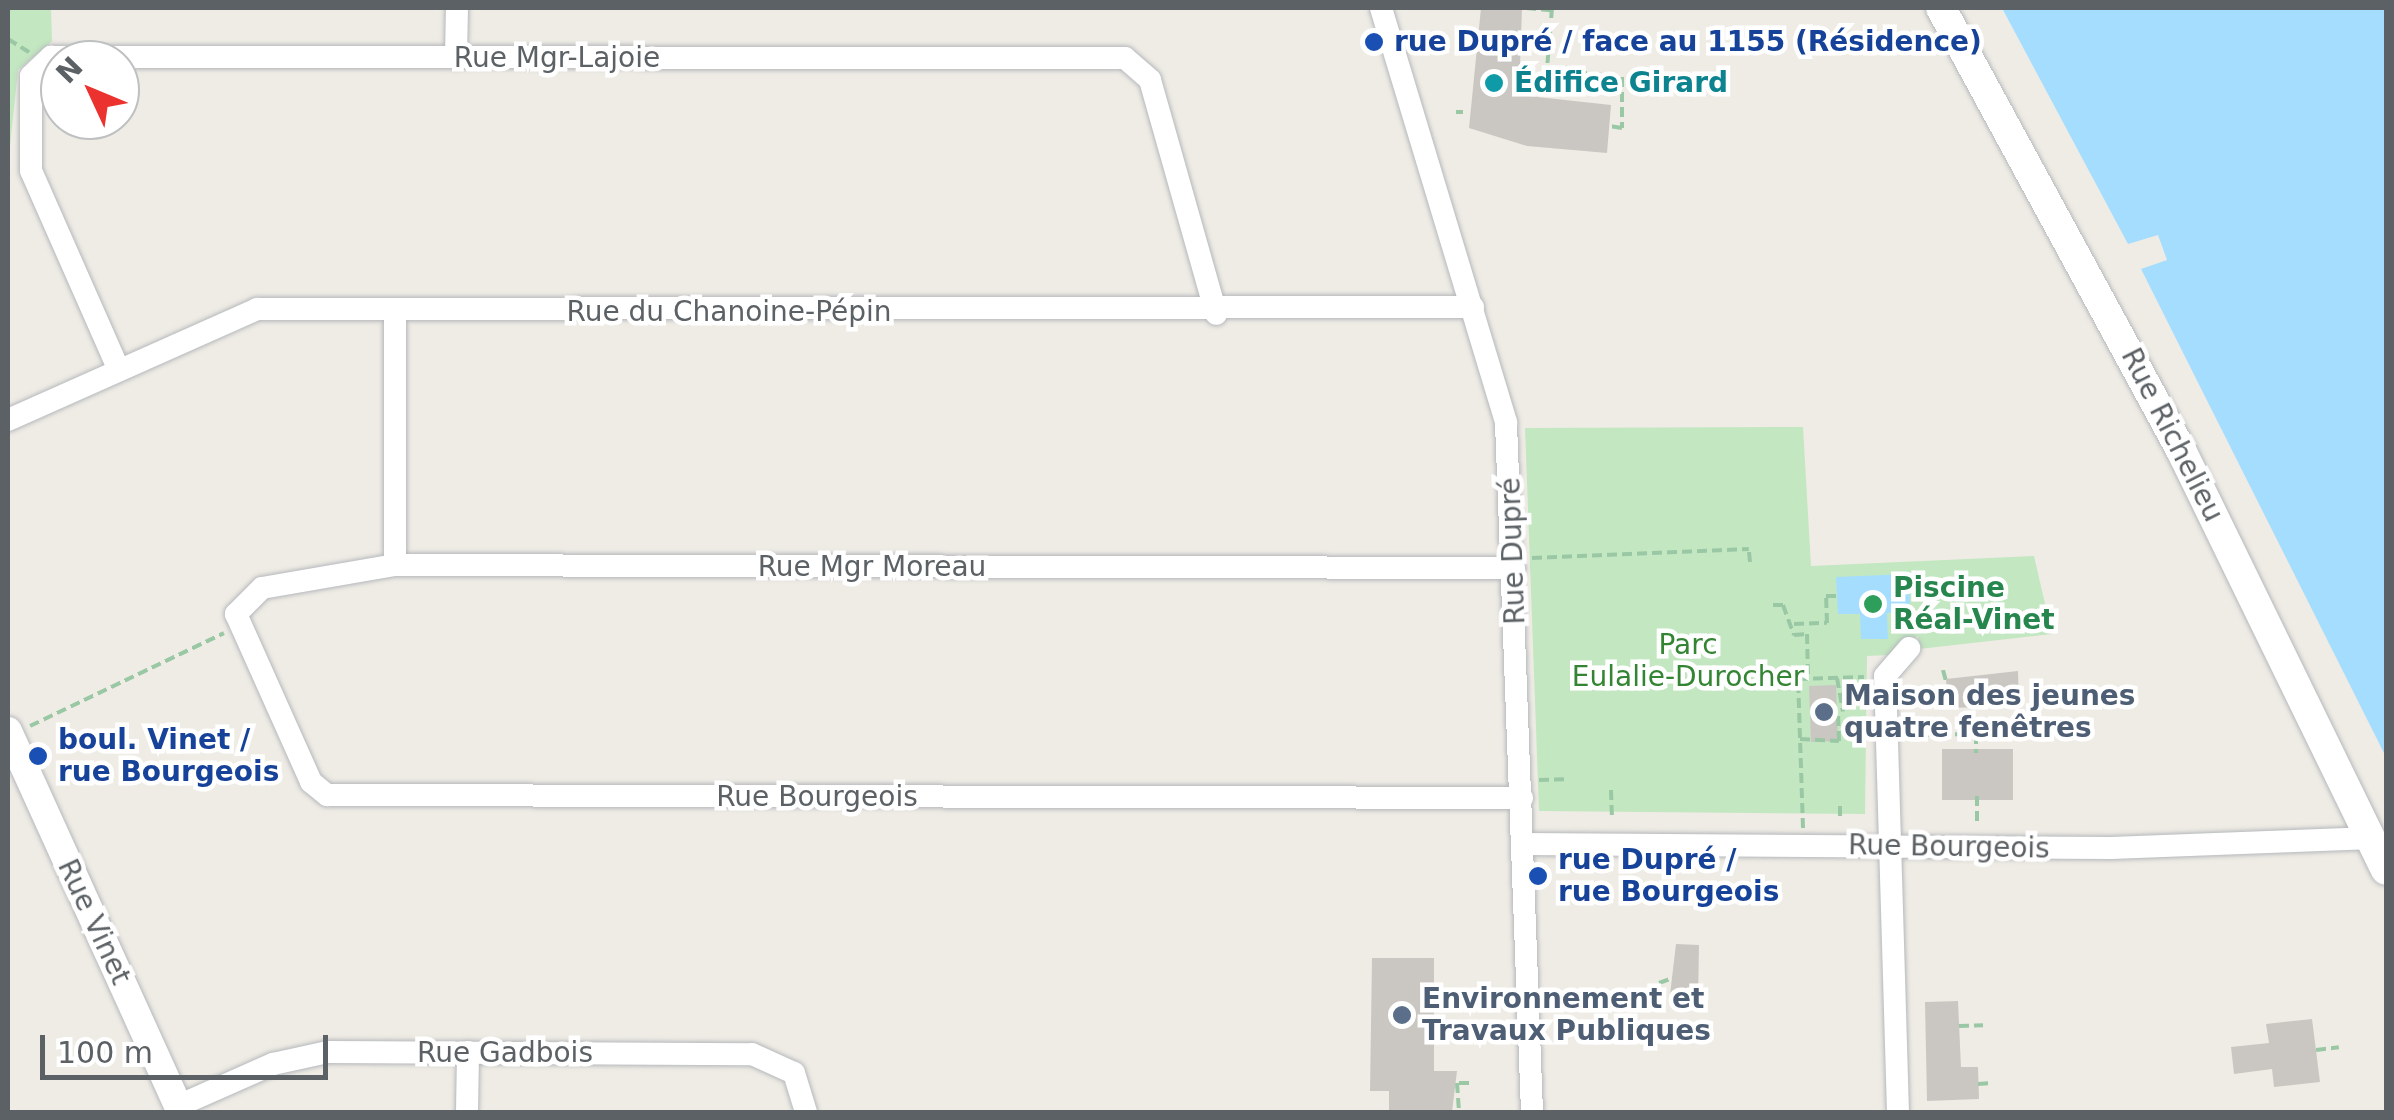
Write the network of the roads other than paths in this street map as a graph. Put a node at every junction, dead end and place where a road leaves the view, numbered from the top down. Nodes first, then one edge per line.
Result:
1 (457, 8) edge
2 (1382, 8) edge
3 (1941, 8) edge
4 (456, 58) junction
5 (1473, 307) junction
6 (395, 311) junction
7 (1216, 314) junction
8 (118, 368) junction
9 (8, 420) edge
10 (1521, 563) junction
11 (395, 566) junction
12 (238, 604) joint
13 (1913, 645) road end
14 (14, 739) edge
15 (1529, 790) junction
16 (2373, 838) junction
17 (1524, 844) junction
18 (1890, 849) junction
19 (2386, 870) edge
20 (468, 1052) junction
21 (180, 1109) edge
22 (468, 1112) edge
23 (806, 1112) edge
24 (1532, 1112) edge
25 (1898, 1112) edge

1 - 4 street
2 - 5 street, Rue Dupré
3 - 16 main road, Rue Richelieu
4 - 7 street, Rue Mgr-Lajoie
4 - 8 street, Rue Mgr-Lajoie
5 - 7 street, Rue du Chanoine-Pépin
5 - 10 street, Rue Dupré
6 - 7 street, Rue du Chanoine-Pépin
6 - 8 street, Rue du Chanoine-Pépin
6 - 11 street
8 - 9 street, Rue du Chanoine-Pépin
10 - 11 street, Rue Mgr Moreau
10 - 15 street, Rue Dupré
11 - 12 street, Rue Mgr Moreau
12 - 15 street, Rue Bourgeois
13 - 18 street
14 - 21 street, Rue Vinet
15 - 17 street, Rue Dupré
16 - 18 street, Rue Bourgeois
16 - 19 main road, Rue Richelieu
17 - 18 street, Rue Bourgeois
17 - 24 street, Rue Dupré
18 - 25 street
20 - 21 street, Rue Gadbois
20 - 22 street
20 - 23 street, Rue Gadbois

